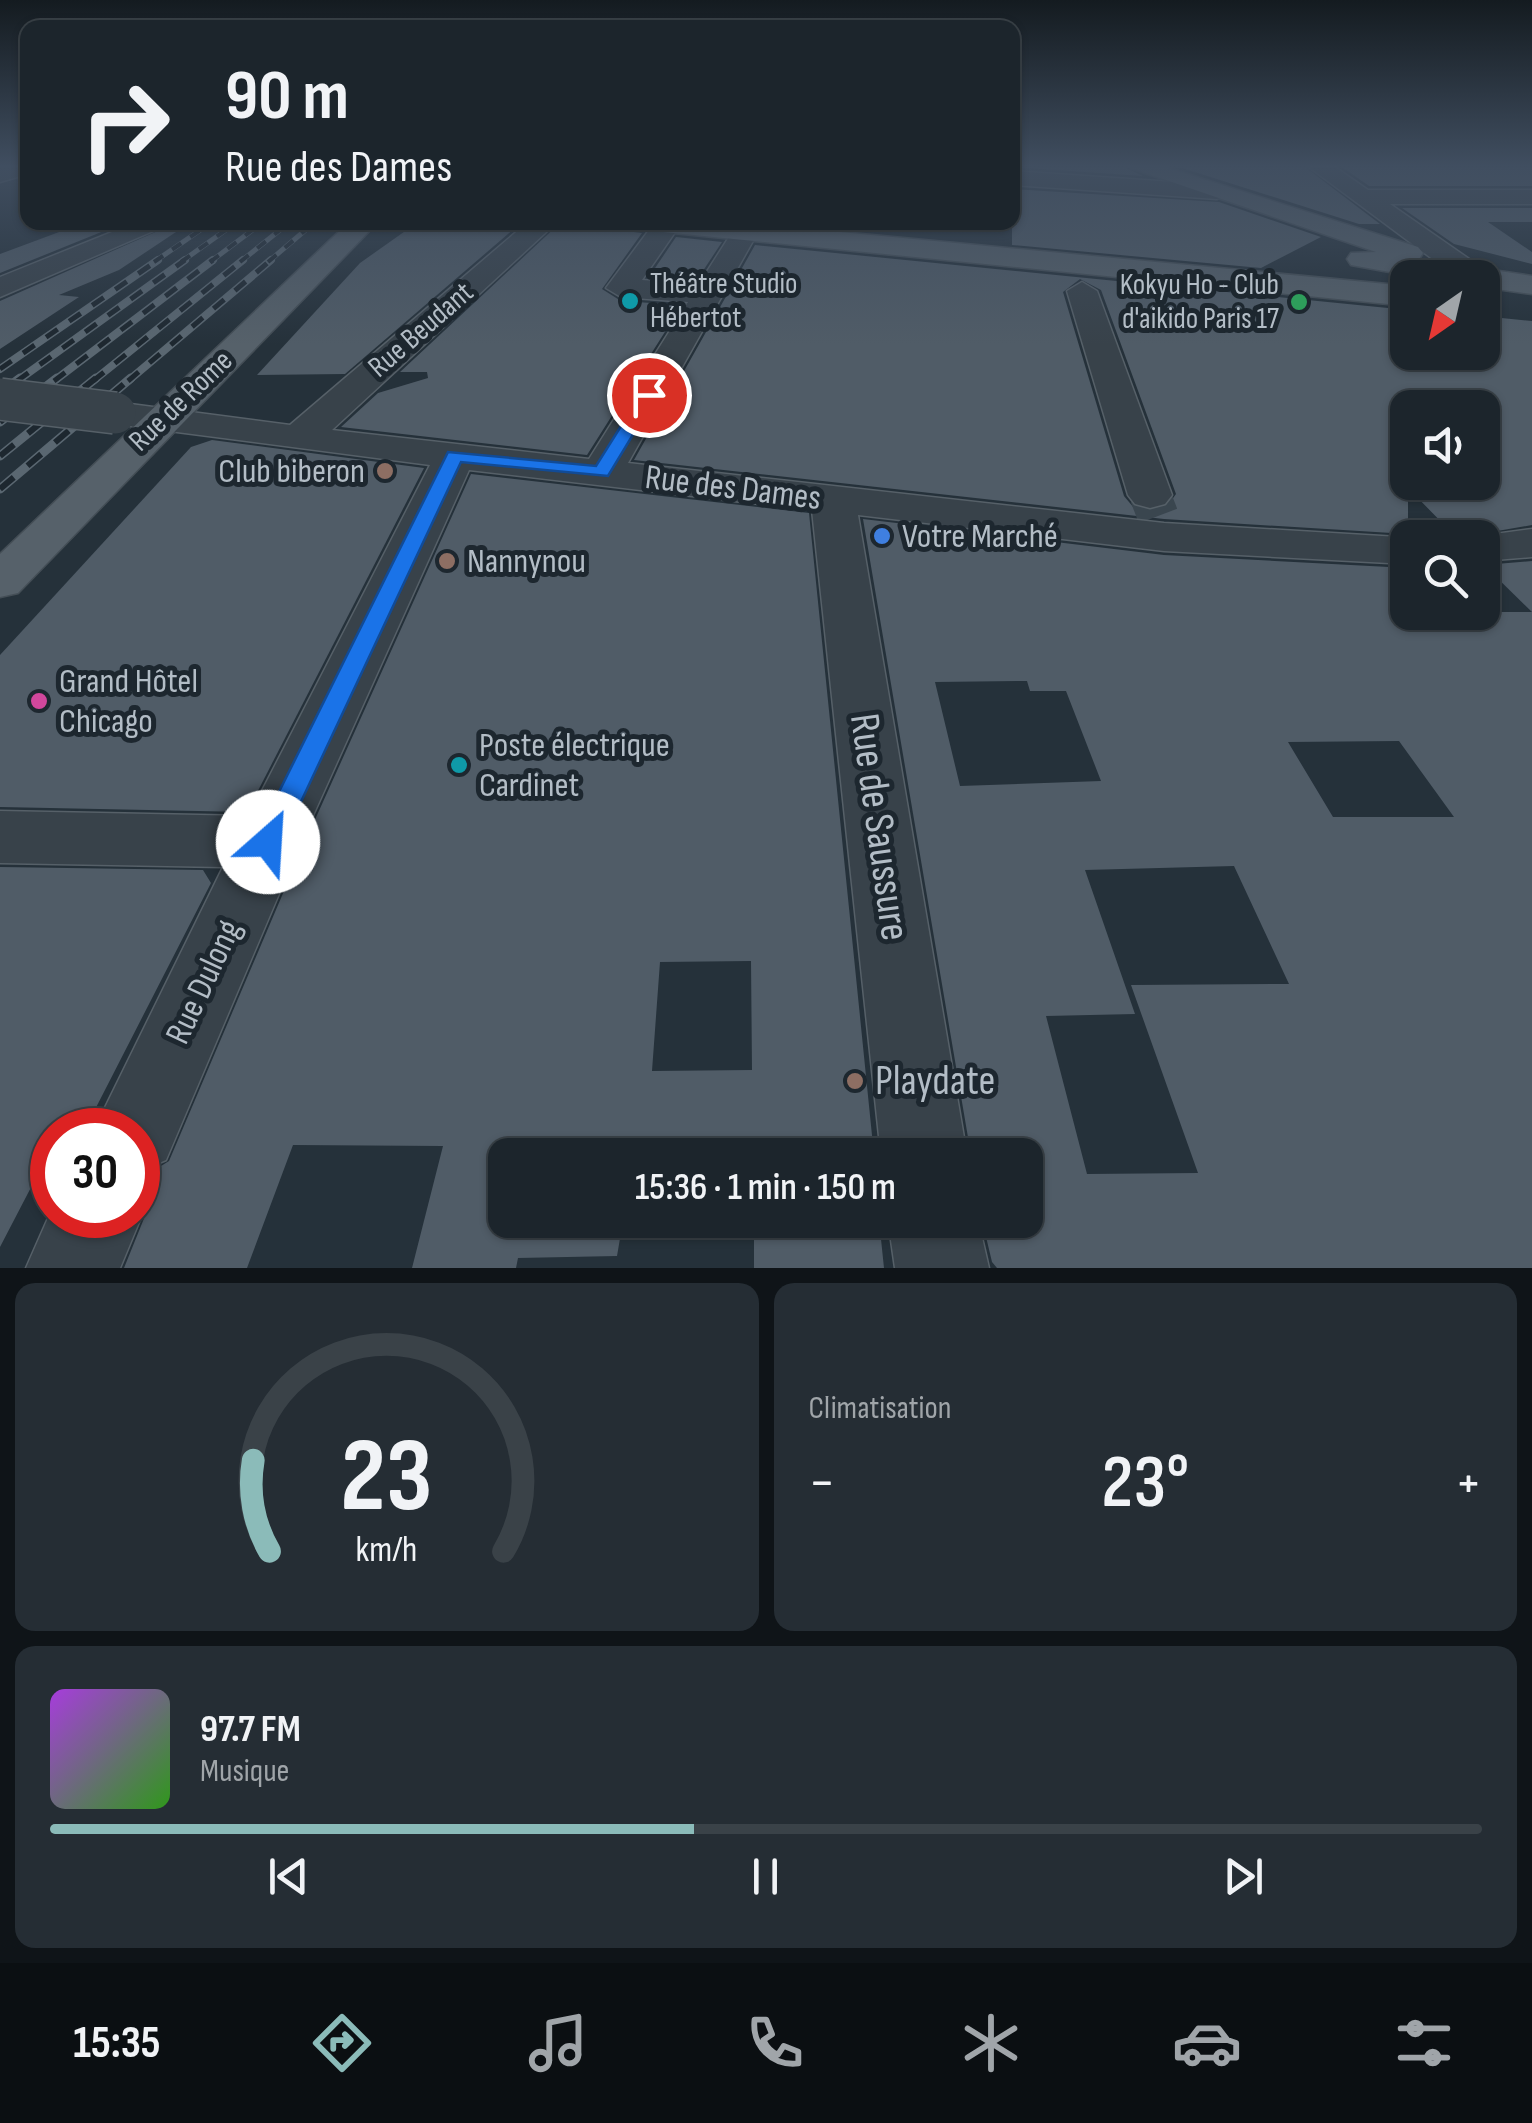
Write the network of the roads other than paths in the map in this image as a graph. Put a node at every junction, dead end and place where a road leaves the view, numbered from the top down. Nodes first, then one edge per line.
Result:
1 (1323, 226) edge
2 (1406, 226) edge
3 (141, 230) edge
4 (356, 230) edge
5 (535, 230) edge
6 (652, 230) edge
7 (723, 230) edge
8 (791, 230) edge
9 (746, 232) junction
10 (1372, 242) junction
11 (1430, 243) junction
12 (1326, 255) dead end
13 (1425, 260) edge
14 (1453, 260) edge
15 (1390, 265) edge
16 (1079, 279) dead end
17 (1500, 281) edge
18 (1532, 285) edge
19 (0, 288) edge
20 (1500, 289) edge
21 (709, 294) junction
22 (1390, 294) edge
23 (1500, 303) edge
24 (1532, 305) edge
25 (0, 400) edge
26 (136, 418) junction
27 (298, 438) junction
28 (455, 456) junction
29 (602, 472) junction
30 (833, 500) junction
31 (1156, 512) tunnel mouth
32 (1532, 542) edge
33 (1500, 545) edge
34 (1390, 549) edge
35 (0, 582) edge
36 (0, 838) edge
37 (268, 842) junction
38 (146, 1108) edge
39 (922, 1138) edge
40 (87, 1238) edge
41 (936, 1238) edge
42 (73, 1268) edge
43 (942, 1268) edge

1 - 10 main road
2 - 11 street
3 - 19 street
4 - 26 main road, Rue de Rome
5 - 27 street, Rue Beudant
6 - 21 street
7 - 9 main road
8 - 9 main road
8 - 22 main road
9 - 21 street
10 - 11 street
10 - 13 main road
11 - 14 street
12 - 15 main road
16 - 31 street
17 - 18 main road
20 - 24 main road
21 - 29 street
23 - 24 main road
25 - 26 street, Rue des Dames, bridge
26 - 27 street, Rue des Dames
26 - 35 main road, Rue de Rome
27 - 28 street, Rue des Dames
28 - 29 street, Rue des Dames
28 - 37 street, Rue Dulong
29 - 30 street, Rue des Dames
30 - 34 street, Rue des Dames
30 - 39 street, Rue de Saussure
32 - 33 street
36 - 37 street
37 - 38 street, Rue Dulong
40 - 42 street
41 - 43 street

